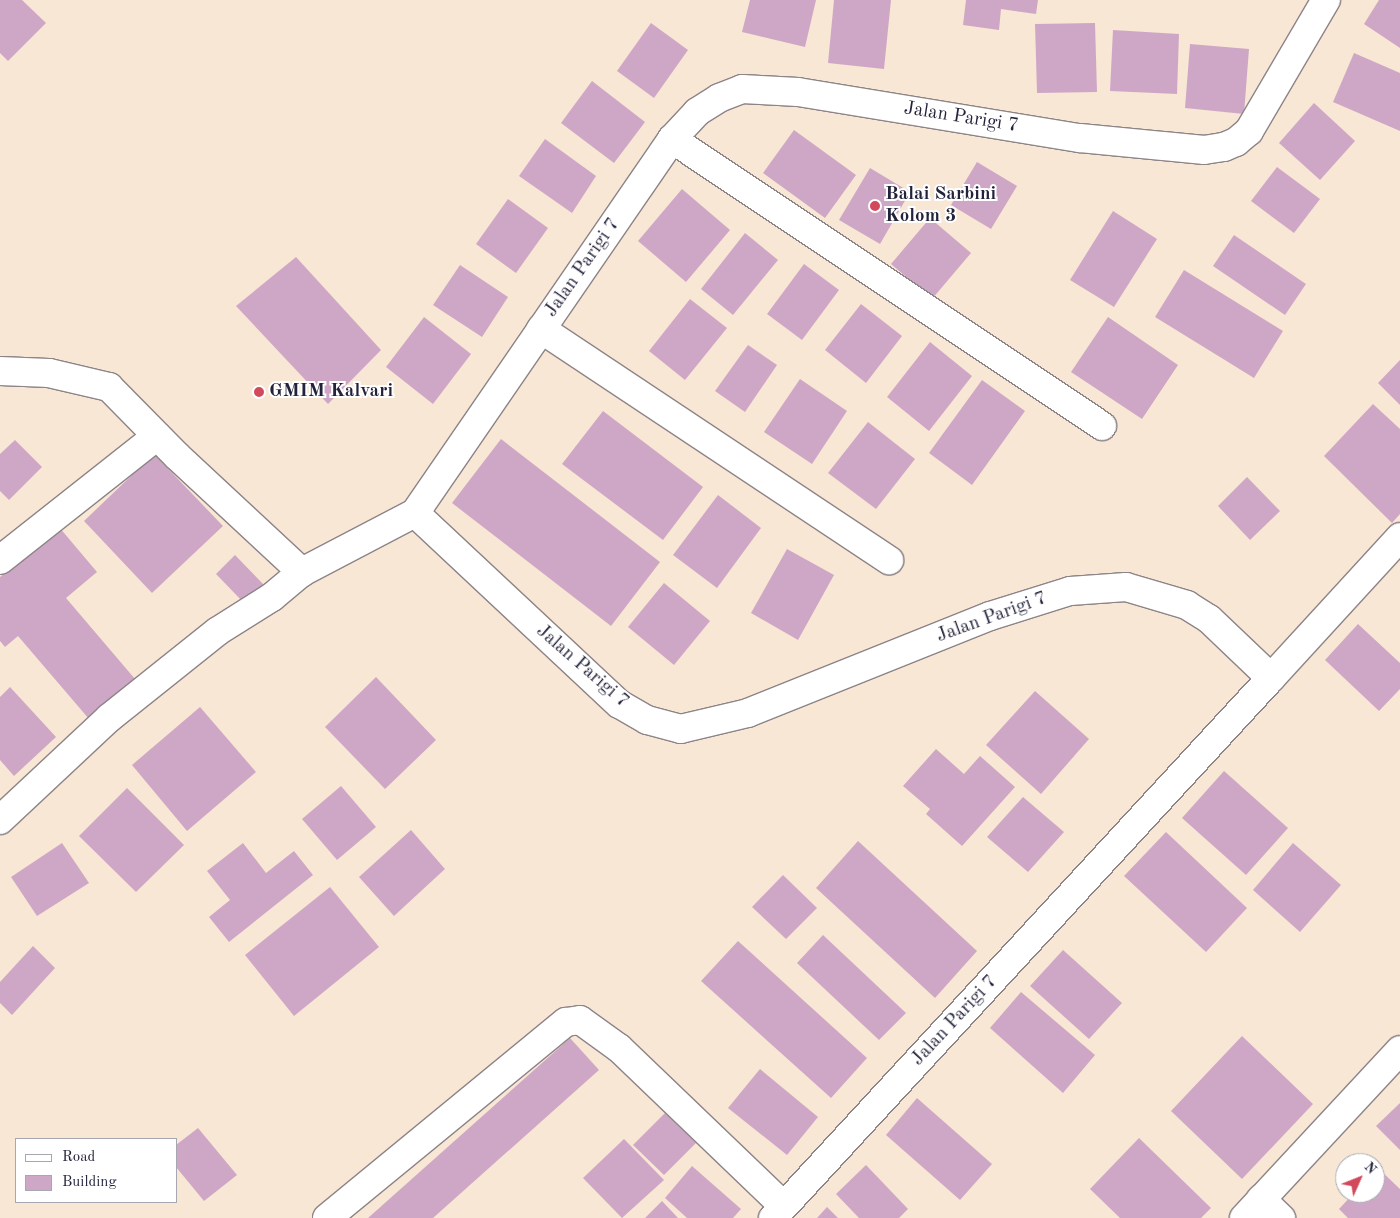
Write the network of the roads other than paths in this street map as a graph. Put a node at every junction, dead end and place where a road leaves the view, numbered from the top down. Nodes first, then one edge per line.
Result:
1 (1326, 0) edge
2 (672, 139) junction
3 (541, 329) junction
4 (0, 371) edge
5 (1102, 426) dead end
6 (157, 436) junction
7 (415, 513) junction
8 (1400, 537) edge
9 (0, 560) edge
10 (889, 560) dead end
11 (302, 572) junction
12 (1271, 678) junction
13 (0, 820) edge
14 (1400, 1050) edge
15 (1252, 1208) edge
16 (779, 1212) edge
17 (326, 1218) edge
18 (1280, 1218) edge

1 - 2 street, Jalan Parigi 7
2 - 3 street, Jalan Parigi 7
2 - 5 street
3 - 7 street, Jalan Parigi 7
3 - 10 street
4 - 6 street
6 - 9 street
6 - 11 street
7 - 11 street
7 - 12 street, Jalan Parigi 7
8 - 12 street
11 - 13 street
12 - 16 street, Jalan Parigi 7
14 - 15 street
15 - 18 street
16 - 17 street

